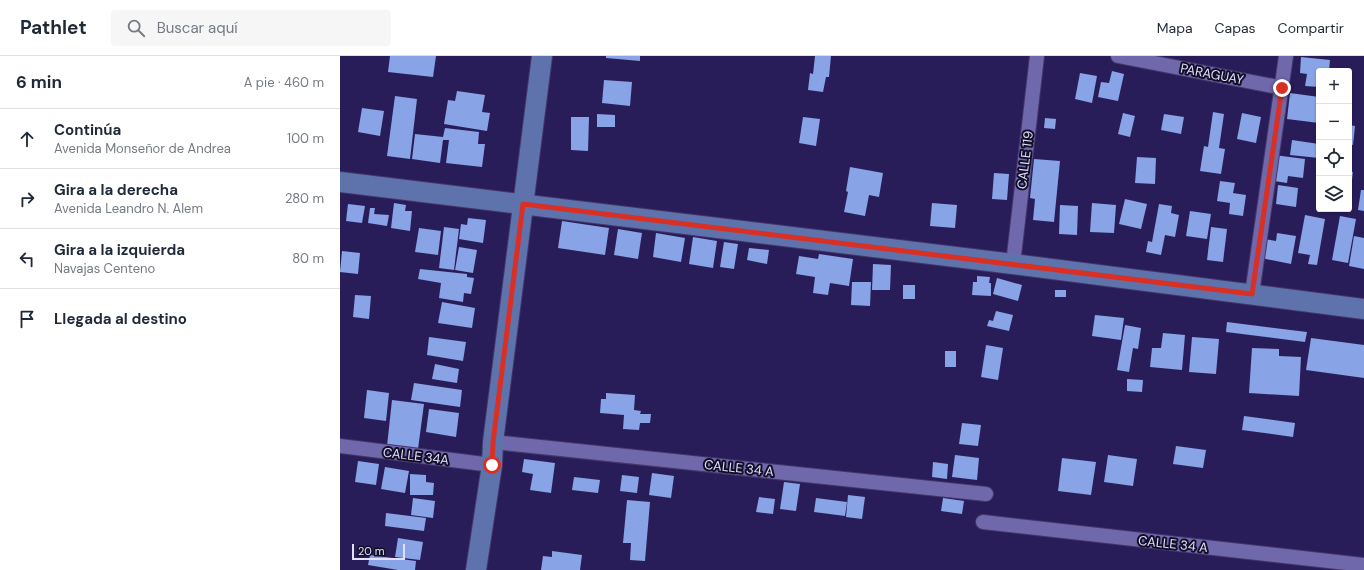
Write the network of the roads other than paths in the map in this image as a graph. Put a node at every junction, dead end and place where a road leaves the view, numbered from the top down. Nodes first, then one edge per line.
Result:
1 (542, 56) edge
2 (1037, 56) edge
3 (1118, 56) edge
4 (1286, 56) edge
5 (1282, 88) junction
6 (340, 182) edge
7 (523, 204) junction
8 (1013, 264) junction
9 (1252, 294) junction
10 (1364, 309) edge
11 (493, 442) junction
12 (340, 446) edge
13 (492, 465) junction
14 (986, 494) dead end
15 (982, 522) dead end
16 (1364, 566) edge
17 (476, 570) edge

1 - 7 main road
2 - 8 street, CALLE 119
3 - 5 street, PARAGUAY
4 - 5 street
5 - 9 street
6 - 7 main road
7 - 8 main road
7 - 11 main road
8 - 9 main road
9 - 10 main road
11 - 13 main road
11 - 14 street, CALLE 34 A
12 - 13 street, CALLE 34A
13 - 17 main road
15 - 16 street, CALLE 34 A

